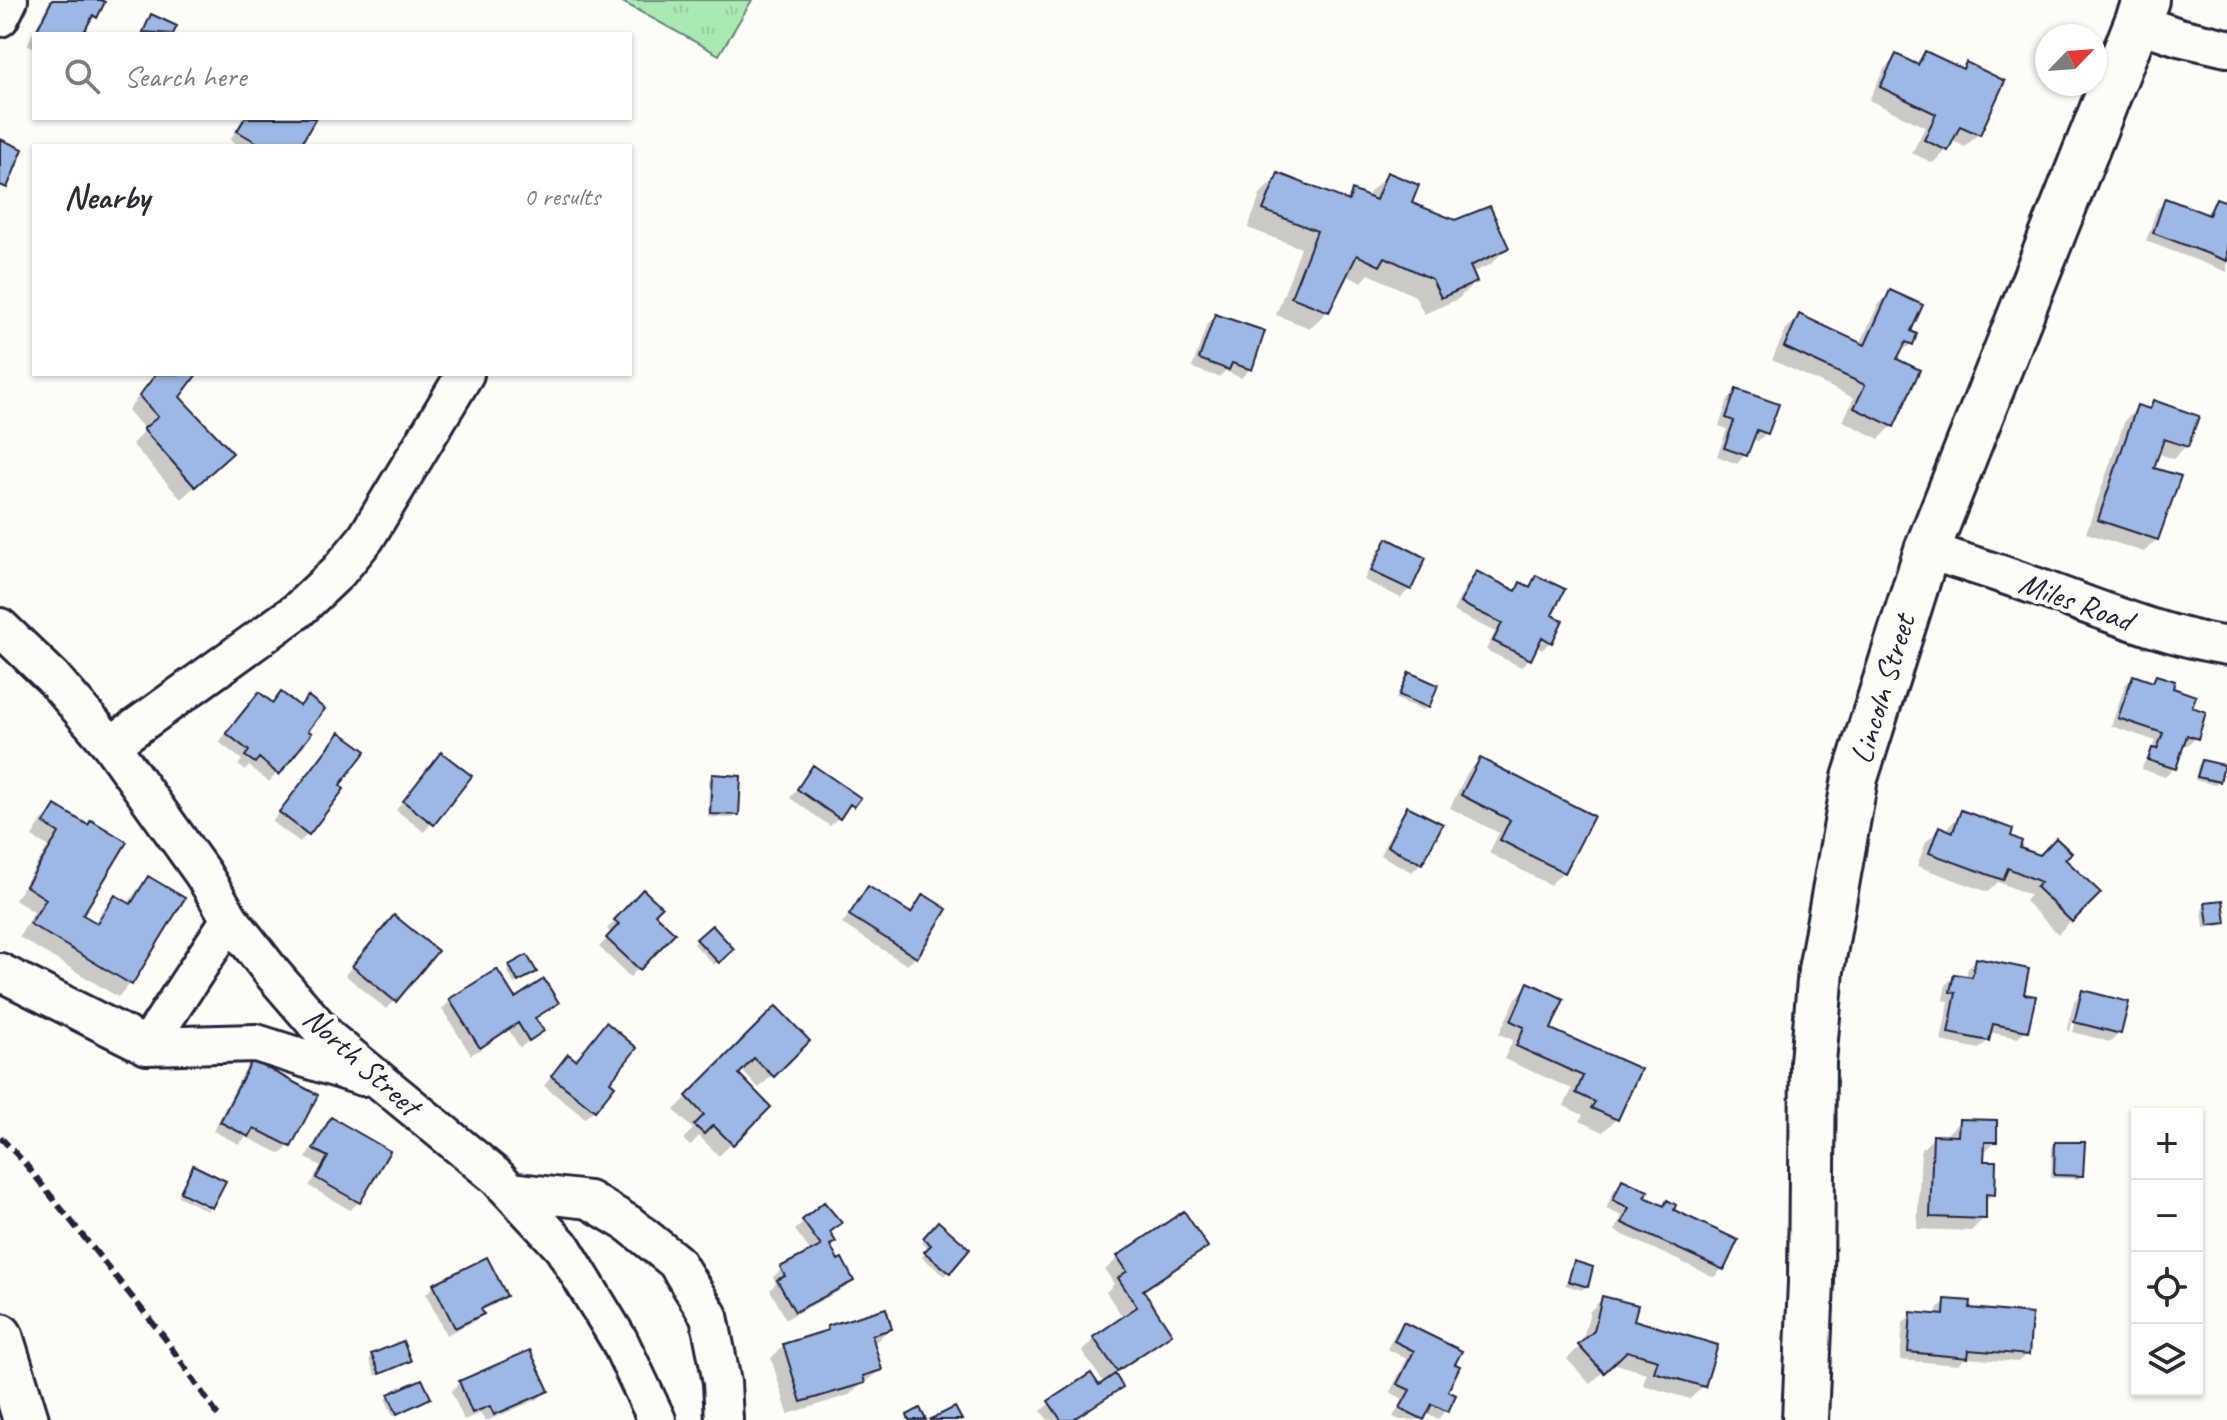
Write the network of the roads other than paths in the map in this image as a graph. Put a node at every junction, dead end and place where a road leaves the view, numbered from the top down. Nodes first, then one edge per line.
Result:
1 (9, 0) edge
2 (2141, 11) edge
3 (0, 18) edge
4 (2227, 48) edge
5 (464, 376) edge
6 (1927, 550) junction
7 (0, 627) edge
8 (2227, 646) edge
9 (111, 745) junction
10 (230, 919) junction
11 (0, 972) edge
12 (147, 1046) junction
13 (384, 1084) junction
14 (510, 1191) junction
15 (0, 1336) edge
16 (26, 1420) edge
17 (657, 1420) edge
18 (724, 1420) edge
19 (1805, 1420) edge

1 - 3 street
2 - 4 street
2 - 6 main road, Lincoln Street
5 - 9 street
6 - 8 street, Miles Road
6 - 19 main road, Lincoln Street
7 - 9 street, North Street
9 - 10 street, North Street
10 - 12 street
10 - 13 street, North Street
11 - 12 street
12 - 13 street
13 - 14 street, North Street
14 - 17 street, North Street
14 - 18 street
15 - 16 main road

